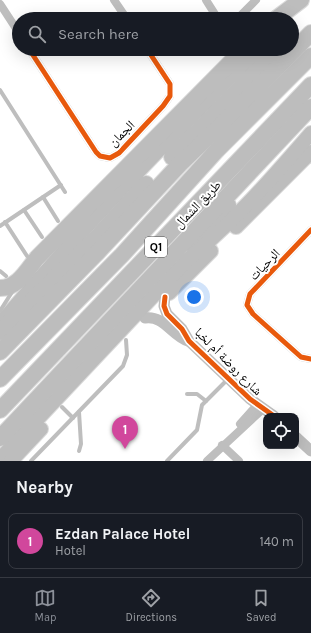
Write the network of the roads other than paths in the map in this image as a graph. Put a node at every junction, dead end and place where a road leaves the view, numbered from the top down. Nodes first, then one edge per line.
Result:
1 (206, 0) edge
2 (256, 0) edge
3 (117, 1) edge
4 (0, 4) edge
5 (123, 12) edge
6 (214, 12) edge
7 (244, 12) edge
8 (311, 20) edge
9 (12, 22) edge
10 (299, 31) edge
11 (311, 33) edge
12 (299, 45) edge
13 (34, 56) edge
14 (152, 56) edge
15 (237, 56) edge
16 (252, 56) edge
17 (272, 56) edge
18 (288, 56) edge
19 (311, 56) edge
20 (311, 85) edge
21 (0, 90) edge
22 (311, 107) edge
23 (311, 133) edge
24 (274, 146) junction
25 (197, 148) junction
26 (311, 152) edge
27 (61, 185) junction
28 (65, 192) dead end
29 (43, 197) junction
30 (24, 210) junction
31 (58, 221) dead end
32 (5, 222) junction
33 (0, 226) edge
34 (311, 230) edge
35 (99, 235) junction
36 (42, 237) dead end
37 (27, 256) dead end
38 (187, 260) junction
39 (0, 271) edge
40 (8, 282) edge
41 (91, 286) junction
42 (58, 293) junction
43 (165, 297) junction
44 (0, 311) edge
45 (145, 318) junction
46 (0, 324) edge
47 (0, 332) edge
48 (126, 340) junction
49 (189, 341) junction
50 (0, 352) edge
51 (311, 360) edge
52 (0, 379) edge
53 (229, 379) junction
54 (187, 394) dead end
55 (206, 401) junction
56 (62, 407) junction
57 (260, 407) junction
58 (0, 410) edge
59 (79, 412) junction
60 (269, 413) edge
61 (73, 418) junction
62 (0, 438) edge
63 (299, 439) edge
64 (225, 443) junction
65 (79, 451) dead end
66 (311, 451) edge
67 (0, 458) edge
68 (11, 461) edge
69 (31, 461) edge
70 (167, 461) edge
71 (207, 461) edge
72 (239, 461) edge

1 - 6 street
2 - 7 street
3 - 5 street
4 - 9 street
8 - 10 highway
11 - 12 highway
13 - 14 street, الجمان
15 - 40 highway
16 - 46 highway
17 - 35 highway
18 - 25 highway
19 - 41 highway, طريق الشمال / Q1
20 - 58 highway, طريق الشمال / Q1
21 - 27 lane
22 - 24 highway
23 - 38 highway
24 - 38 highway
24 - 62 highway
25 - 41 highway
25 - 42 highway
26 - 43 highway
27 - 28 lane
27 - 29 lane
29 - 30 lane
29 - 31 lane
30 - 32 lane
30 - 36 lane
32 - 33 lane
32 - 37 lane
34 - 51 street, الرحيات
35 - 42 highway
35 - 47 highway
38 - 67 highway
39 - 40 lane
40 - 44 lane
41 - 52 highway, طريق الشمال / Q1
42 - 50 highway
43 - 45 highway
43 - 49 street, شارع روضة أم لخبا
45 - 48 highway
45 - 49 street, شارع روضة أم لخبا
48 - 56 highway
48 - 59 lane
49 - 53 street, شارع روضة أم لخبا
53 - 55 lane
53 - 57 street, شارع روضة أم لخبا
54 - 55 lane
55 - 70 lane
56 - 61 lane
56 - 68 highway
57 - 60 street, شارع روضة أم لخبا
57 - 64 street
59 - 61 lane
59 - 65 lane
61 - 69 lane
63 - 66 street
64 - 71 street
64 - 72 street

